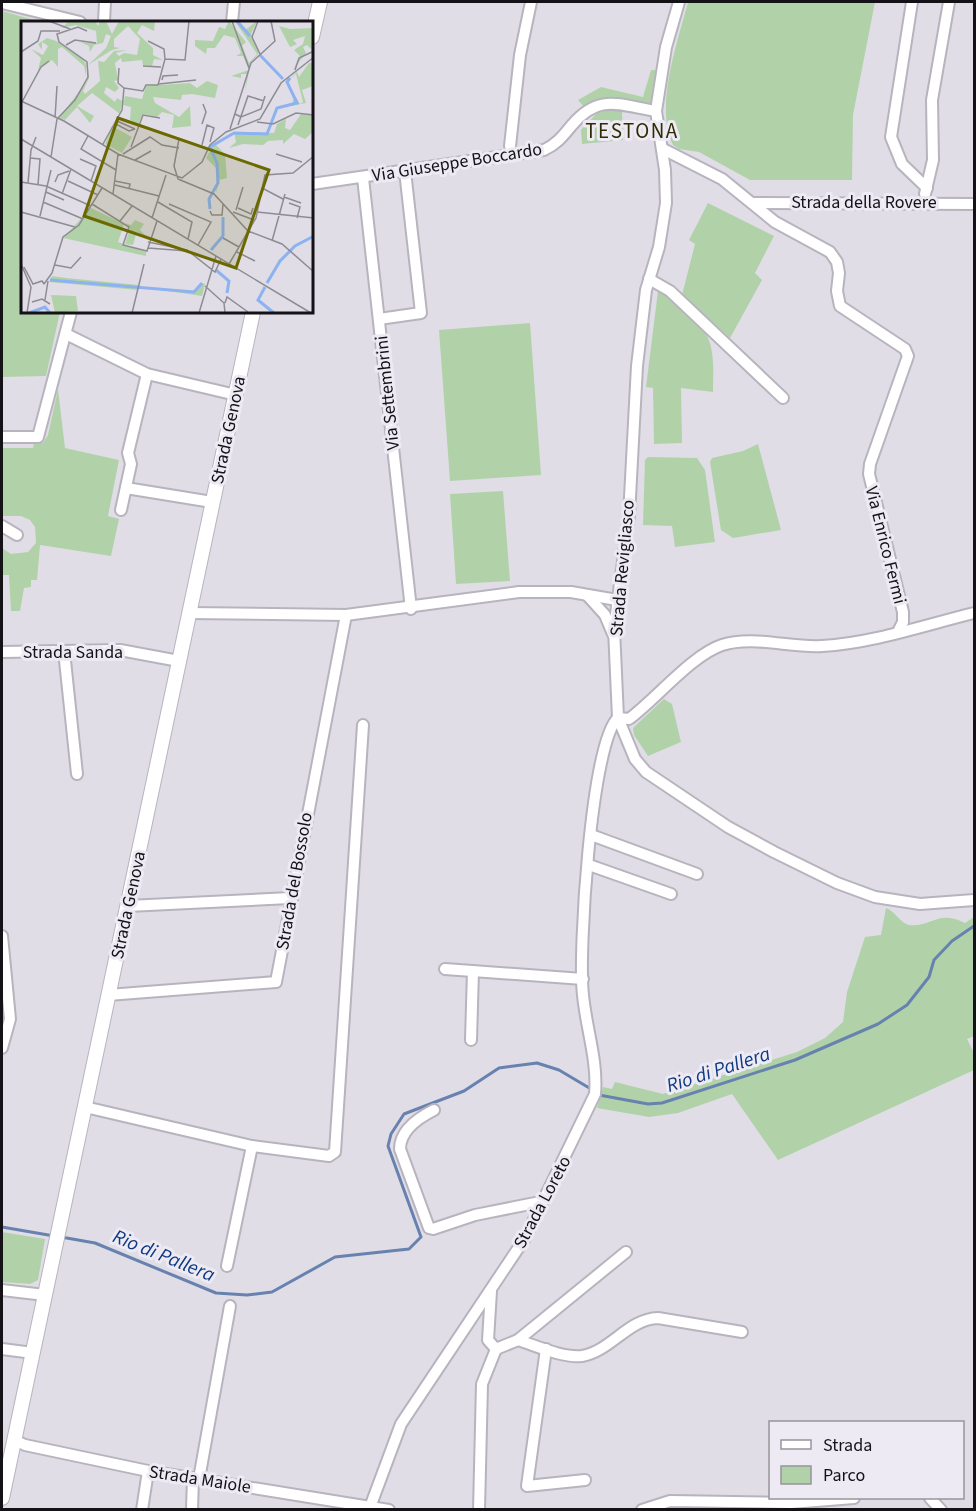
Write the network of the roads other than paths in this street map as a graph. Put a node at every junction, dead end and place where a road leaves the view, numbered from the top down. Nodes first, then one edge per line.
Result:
1 (105, 2) edge
2 (234, 2) edge
3 (320, 2) edge
4 (531, 2) edge
5 (679, 2) edge
6 (912, 2) edge
7 (949, 2) edge
8 (2, 3) edge
9 (76, 21) edge
10 (104, 21) edge
11 (232, 21) edge
12 (314, 28) edge
13 (656, 111) junction
14 (510, 146) dead end
15 (663, 149) junction
16 (405, 171) junction
17 (363, 178) junction
18 (314, 183) edge
19 (754, 204) junction
20 (975, 204) edge
21 (649, 279) junction
22 (71, 314) edge
23 (253, 314) edge
24 (379, 319) junction
25 (66, 334) junction
26 (908, 356) joint
27 (147, 374) junction
28 (236, 395) junction
29 (783, 398) dead end
30 (2, 437) edge
31 (126, 488) junction
32 (212, 502) junction
33 (121, 510) dead end
34 (2, 526) edge
35 (17, 535) dead end
36 (587, 595) junction
37 (617, 600) junction
38 (411, 609) junction
39 (189, 613) junction
40 (975, 613) edge
41 (346, 615) junction
42 (898, 632) junction
43 (614, 638) junction
44 (64, 651) junction
45 (2, 652) edge
46 (179, 661) junction
47 (618, 718) junction
48 (363, 725) dead end
49 (77, 774) dead end
50 (591, 835) junction
51 (589, 865) junction
52 (698, 874) dead end
53 (671, 894) dead end
54 (290, 898) junction
55 (975, 900) edge
56 (128, 906) junction
57 (2, 936) edge
58 (445, 969) dead end
59 (473, 971) junction
60 (583, 979) junction
61 (108, 995) junction
62 (6, 1022) edge
63 (471, 1040) dead end
64 (2, 1048) edge
65 (85, 1107) junction
66 (434, 1110) dead end
67 (252, 1146) junction
68 (540, 1202) junction
69 (626, 1252) dead end
70 (226, 1266) dead end
71 (492, 1287) junction
72 (2, 1290) edge
73 (45, 1295) junction
74 (230, 1306) dead end
75 (742, 1332) dead end
76 (518, 1340) junction
77 (2, 1349) edge
78 (496, 1349) junction
79 (546, 1349) junction
80 (33, 1353) junction
81 (14, 1440) junction
82 (148, 1471) junction
83 (196, 1479) junction
84 (585, 1480) dead end
85 (2, 1498) edge
86 (840, 1499) edge
87 (790, 1506) edge
88 (369, 1508) edge
89 (142, 1509) edge
90 (192, 1509) edge
91 (389, 1509) edge
92 (479, 1509) edge
93 (642, 1509) edge

1 - 10 street
2 - 11 street
3 - 12 main road
4 - 14 street
5 - 13 street, Strada Revigliasco
6 - 7 street
8 - 9 street
13 - 15 street, Strada Revigliasco
13 - 16 street, Via Giuseppe Boccardo
15 - 19 street, Strada della Rovere
15 - 21 street, Strada Revigliasco
16 - 17 street, Via Giuseppe Boccardo
16 - 24 street
17 - 18 street, Via Giuseppe Boccardo
17 - 24 street, Via Settembrini
19 - 20 street, Strada della Rovere
19 - 26 street, Strada della Rovere
21 - 29 street
21 - 37 street, Strada Revigliasco
22 - 25 street
23 - 28 main road, Strada Genova
24 - 38 street, Via Settembrini
25 - 27 street
25 - 30 street
26 - 42 street, Via Enrico Fermi
27 - 28 street
27 - 31 street
28 - 32 main road, Strada Genova
31 - 32 street
31 - 33 street
32 - 39 main road, Strada Genova
34 - 35 street
36 - 37 street
36 - 38 street
36 - 43 street
37 - 43 street, Strada Revigliasco
38 - 41 street
39 - 41 street
39 - 46 main road, Strada Genova
40 - 42 street
41 - 54 street, Strada del Bossolo
42 - 47 street
43 - 47 street, Strada Revigliasco
44 - 45 street, Strada Sanda
44 - 46 street, Strada Sanda
44 - 49 street
46 - 56 main road, Strada Genova
47 - 50 street, Strada Loreto
47 - 55 street, Strada Revigliasco
48 - 67 street
50 - 51 street, Strada Loreto
50 - 52 street
51 - 53 street
51 - 60 street, Strada Loreto
54 - 56 street
54 - 61 street, Strada del Bossolo
56 - 61 main road, Strada Genova
57 - 62 street
58 - 59 street
59 - 60 street
59 - 63 street
60 - 68 street, Strada Loreto
61 - 65 main road, Strada Genova
62 - 64 street
65 - 67 street
65 - 73 main road, Strada Genova
66 - 68 street
67 - 70 street
68 - 71 street, Strada Loreto
69 - 76 street
71 - 78 street
71 - 88 street, Strada Loreto
72 - 73 street
73 - 80 main road, Strada Genova
74 - 83 street
75 - 79 street
76 - 78 street
76 - 79 street
77 - 80 street
78 - 92 street
79 - 84 street
80 - 81 main road, Strada Genova
81 - 82 street, Strada Maiole
81 - 85 main road, Strada Genova
82 - 83 street, Strada Maiole
82 - 89 street
83 - 88 street, Strada Maiole
83 - 90 street
86 - 87 street
87 - 93 street
88 - 91 street, Strada Maiole

